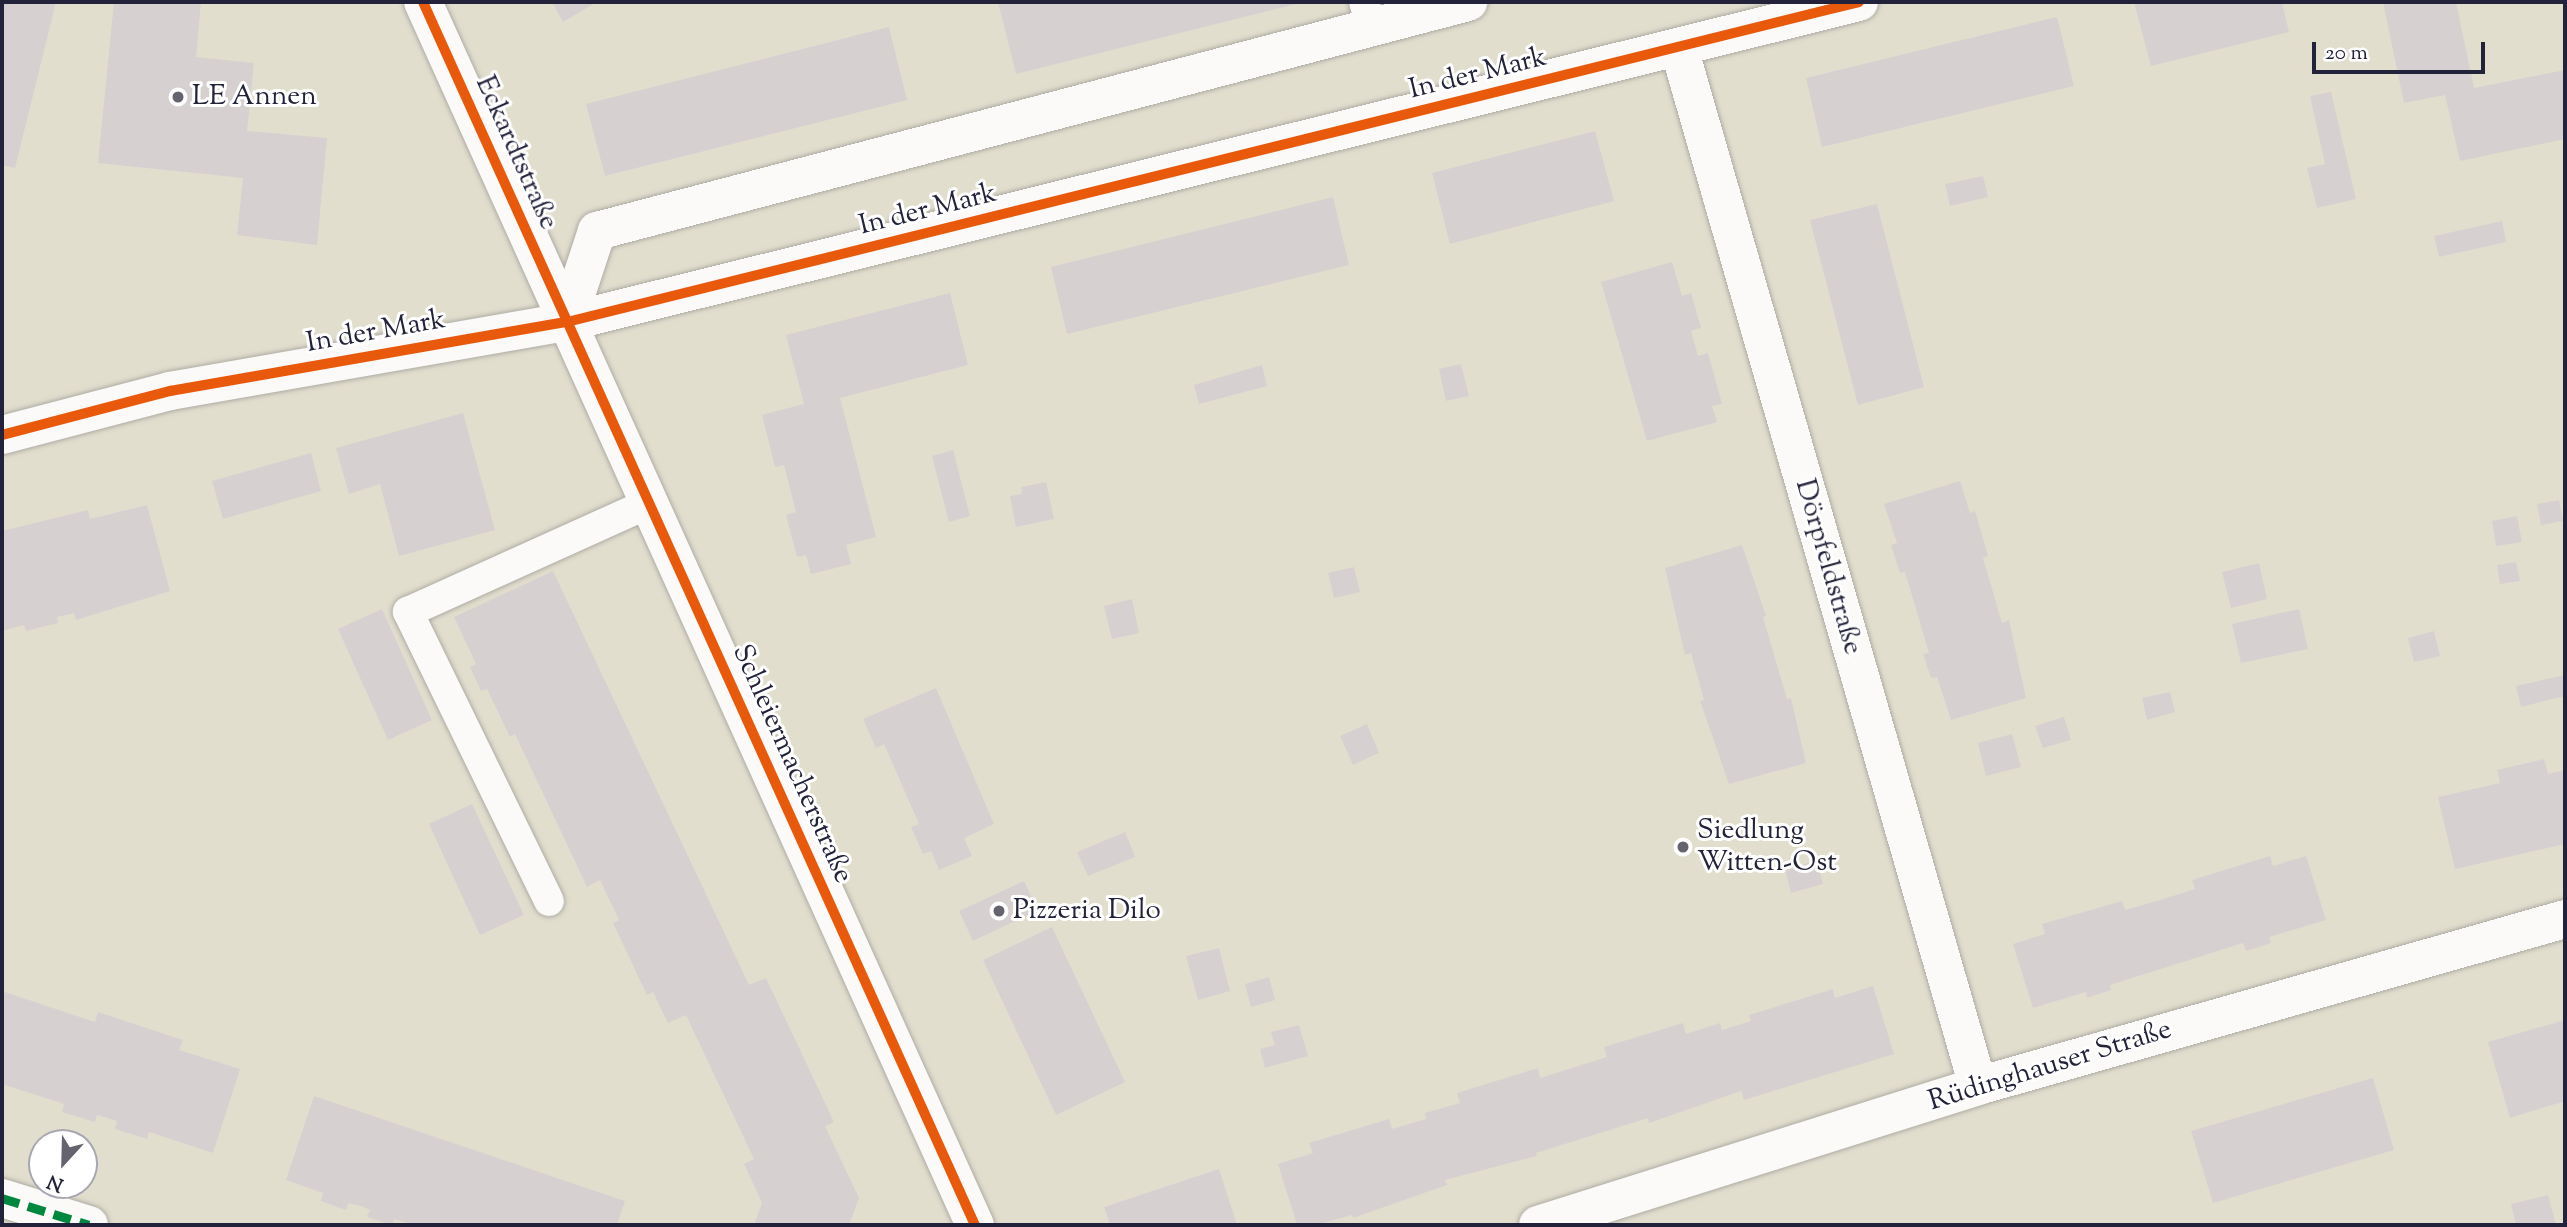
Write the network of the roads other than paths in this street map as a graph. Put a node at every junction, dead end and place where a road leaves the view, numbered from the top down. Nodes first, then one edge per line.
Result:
1 (423, 2) edge
2 (1468, 2) edge
3 (1860, 2) edge
4 (1368, 15) edge
5 (1679, 48) junction
6 (567, 322) junction
7 (2, 435) edge
8 (649, 503) junction
9 (549, 901) dead end
10 (2565, 919) edge
11 (1978, 1086) junction
12 (2, 1198) edge
13 (89, 1225) edge
14 (975, 1225) edge
15 (1538, 1225) edge

1 - 6 street, Eckardtstraße
2 - 4 street
3 - 5 street, In der Mark
4 - 6 street
5 - 6 street, In der Mark
5 - 11 street, Dörpfeldstraße
6 - 7 street, In der Mark
6 - 8 street, Schleiermacherstraße
8 - 9 lane
8 - 14 street, Schleiermacherstraße
10 - 11 street, Rüdinghauser Straße
11 - 15 street, Rüdinghauser Straße
12 - 13 street

